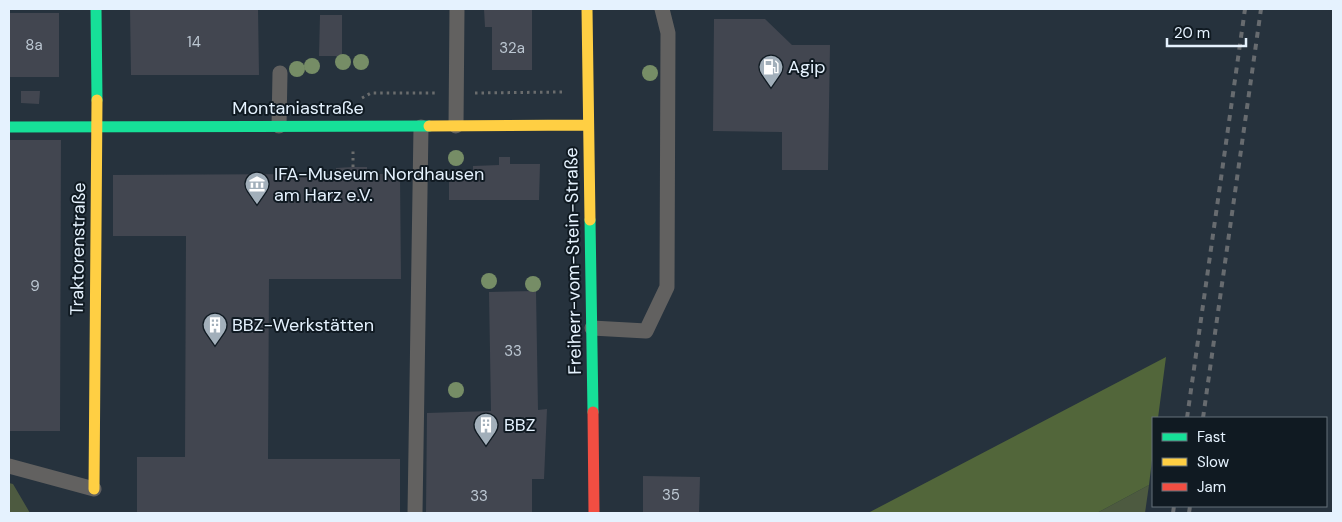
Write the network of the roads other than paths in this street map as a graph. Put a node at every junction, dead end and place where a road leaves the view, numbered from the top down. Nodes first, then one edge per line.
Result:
1 (96, 9) edge
2 (457, 9) edge
3 (587, 9) edge
4 (662, 9) edge
5 (280, 73) dead end
6 (588, 125) junction
7 (97, 126) junction
8 (279, 126) junction
9 (456, 126) junction
10 (9, 127) edge
11 (420, 127) junction
12 (592, 328) junction
13 (9, 466) edge
14 (94, 489) joint
15 (415, 513) edge
16 (594, 513) edge

1 - 7 street, Traktorenstraße
2 - 9 lane
3 - 6 street, Freiherr-vom-Stein-Straße
4 - 12 lane
5 - 8 lane
6 - 9 street, Montaniastraße
6 - 12 street, Freiherr-vom-Stein-Straße
7 - 8 street, Montaniastraße
7 - 10 street, Montaniastraße
7 - 14 street, Traktorenstraße
8 - 11 street, Montaniastraße
9 - 11 street, Montaniastraße
11 - 15 lane
12 - 16 street, Freiherr-vom-Stein-Straße
13 - 14 lane

